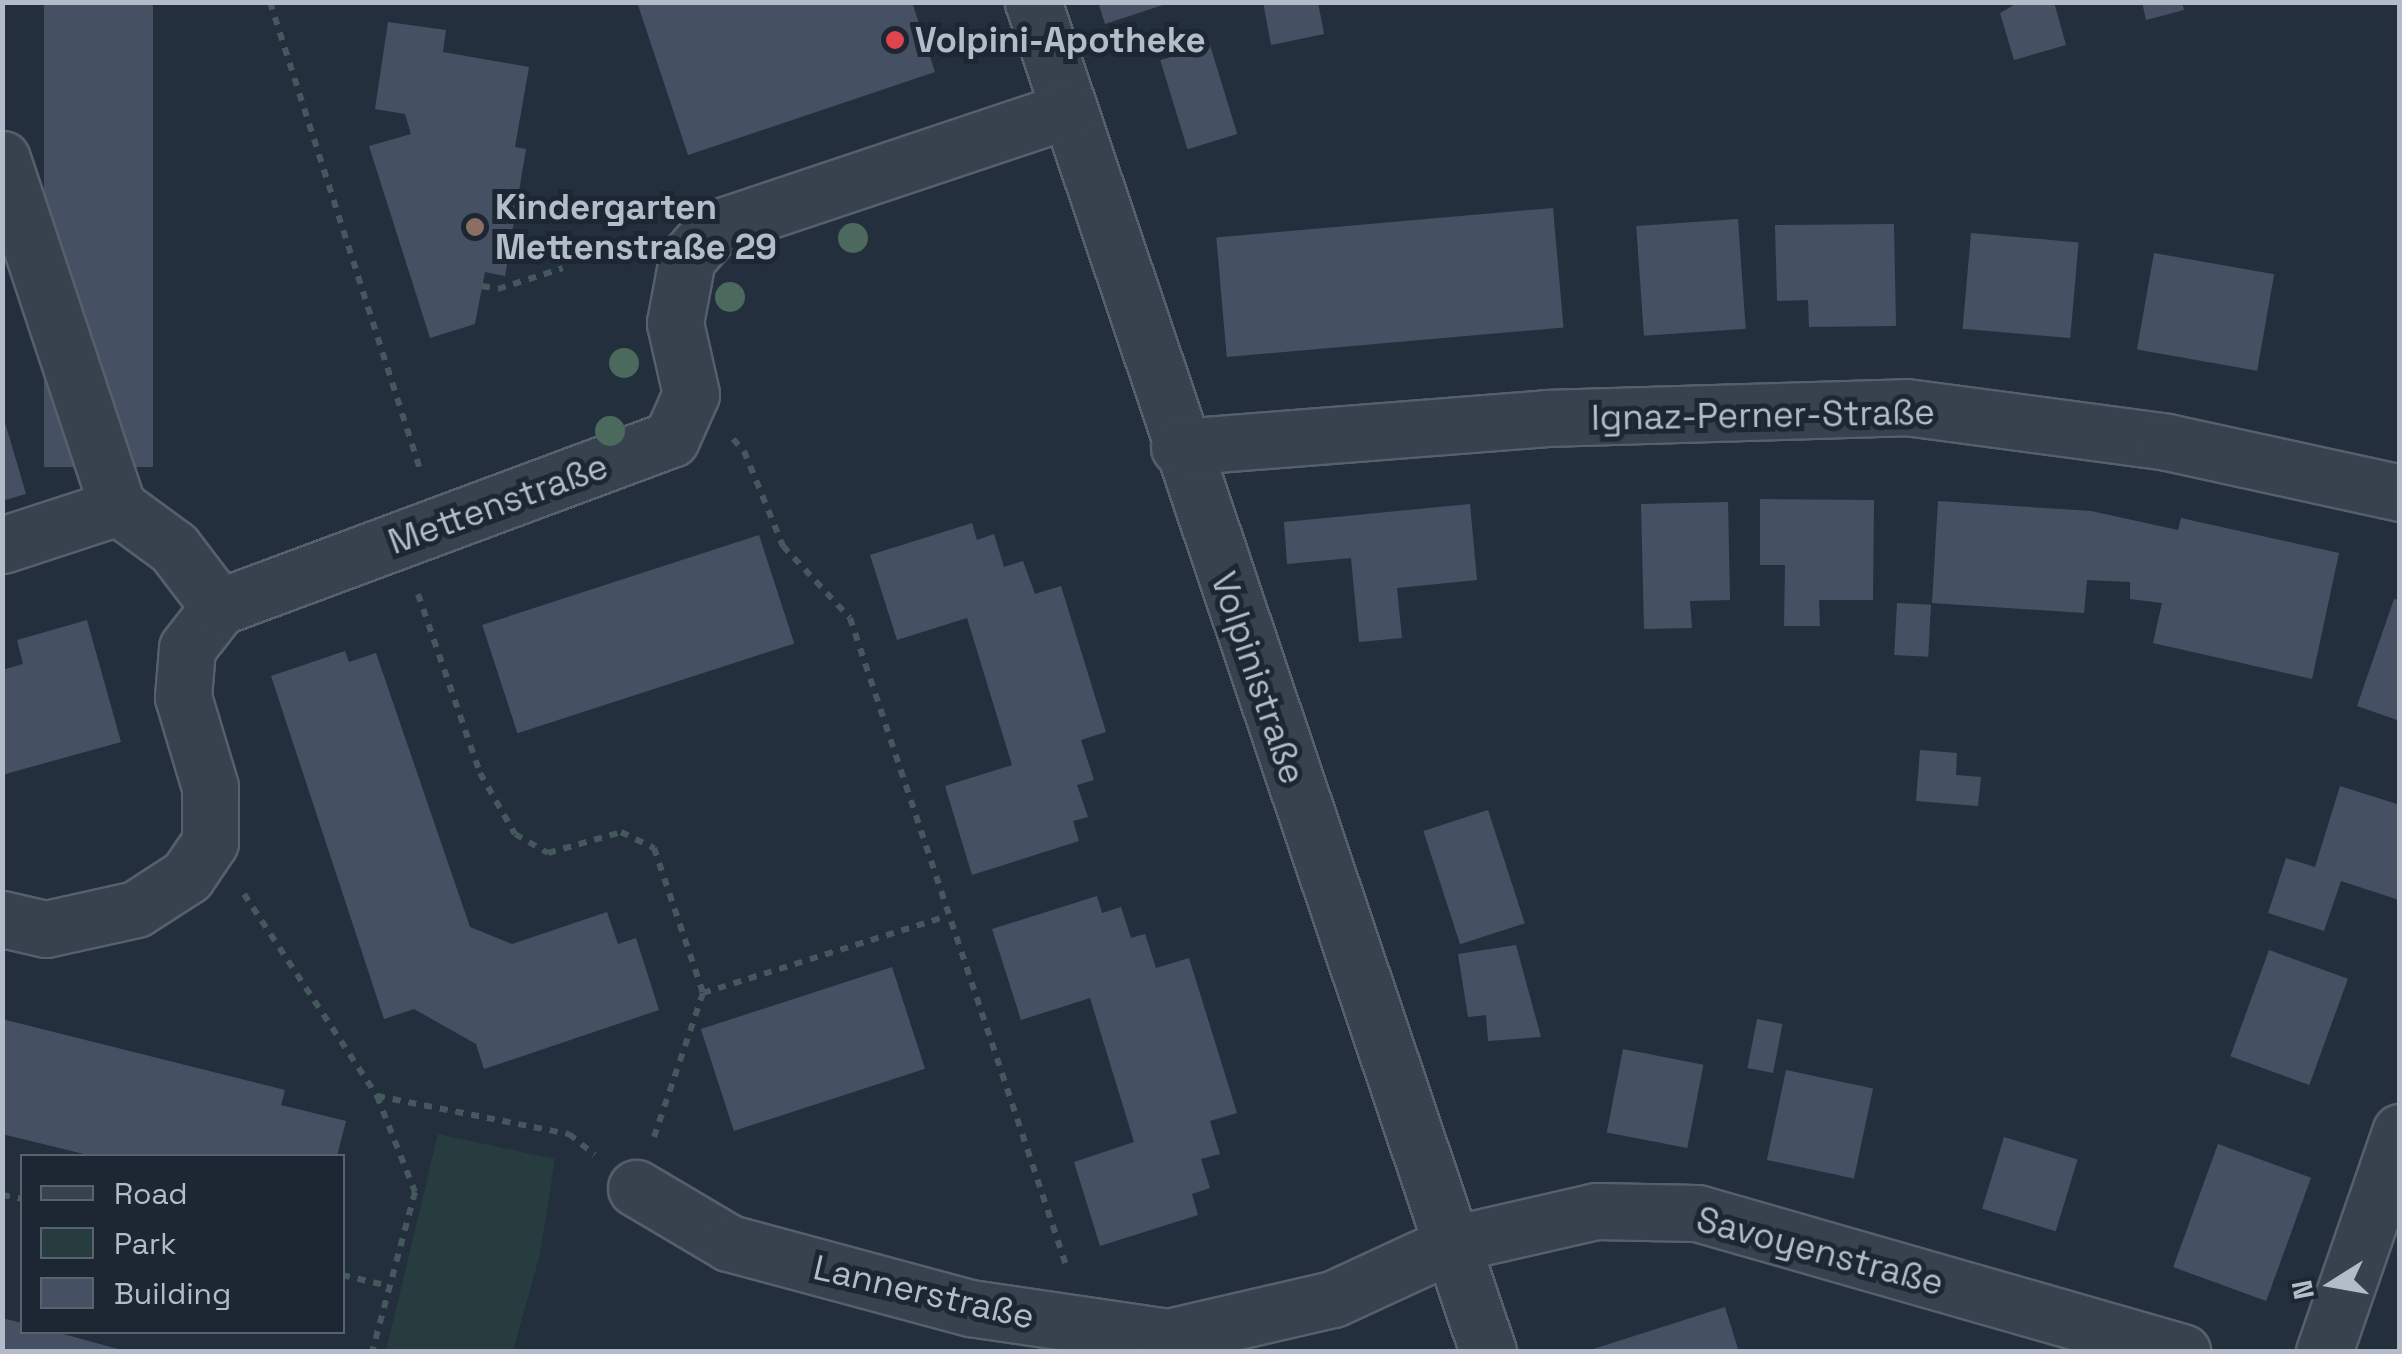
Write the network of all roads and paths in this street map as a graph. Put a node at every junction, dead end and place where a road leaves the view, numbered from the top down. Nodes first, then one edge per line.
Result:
1 (270, 2) edge
2 (1033, 2) edge
3 (1069, 110) junction
4 (2, 159) edge
5 (563, 268) dead end
6 (482, 286) dead end
7 (691, 394) junction
8 (1180, 447) junction
9 (2400, 493) edge
10 (118, 507) junction
11 (419, 533) junction
12 (2, 545) edge
13 (219, 608) junction
14 (210, 842) junction
15 (947, 916) junction
16 (2, 920) edge
17 (703, 993) junction
18 (377, 1096) junction
19 (2400, 1132) edge
20 (636, 1188) junction
21 (1452, 1244) junction
22 (345, 1276) edge
23 (389, 1286) junction
24 (1085, 1328) junction
25 (372, 1352) edge
26 (1488, 1352) edge
27 (2182, 1352) edge
28 (2324, 1352) edge

1 - 11 path
2 - 3 street, Volpinistraße
3 - 7 street
3 - 8 street, Volpinistraße
4 - 10 street
5 - 6 path
7 - 11 street, Mettenstraße
7 - 15 path
8 - 9 street, Ignaz-Perner-Straße
8 - 21 street, Volpinistraße
10 - 12 street
10 - 13 street
11 - 13 street, Mettenstraße
11 - 17 path
13 - 14 street
14 - 16 street
14 - 18 path
15 - 17 path
15 - 24 path
17 - 20 path
18 - 20 path
18 - 23 path
19 - 28 street
20 - 24 street, Lannerstraße
21 - 24 street, Lannerstraße
21 - 26 street, Volpinistraße
21 - 27 street, Savoyenstraße
22 - 23 path
23 - 25 path

